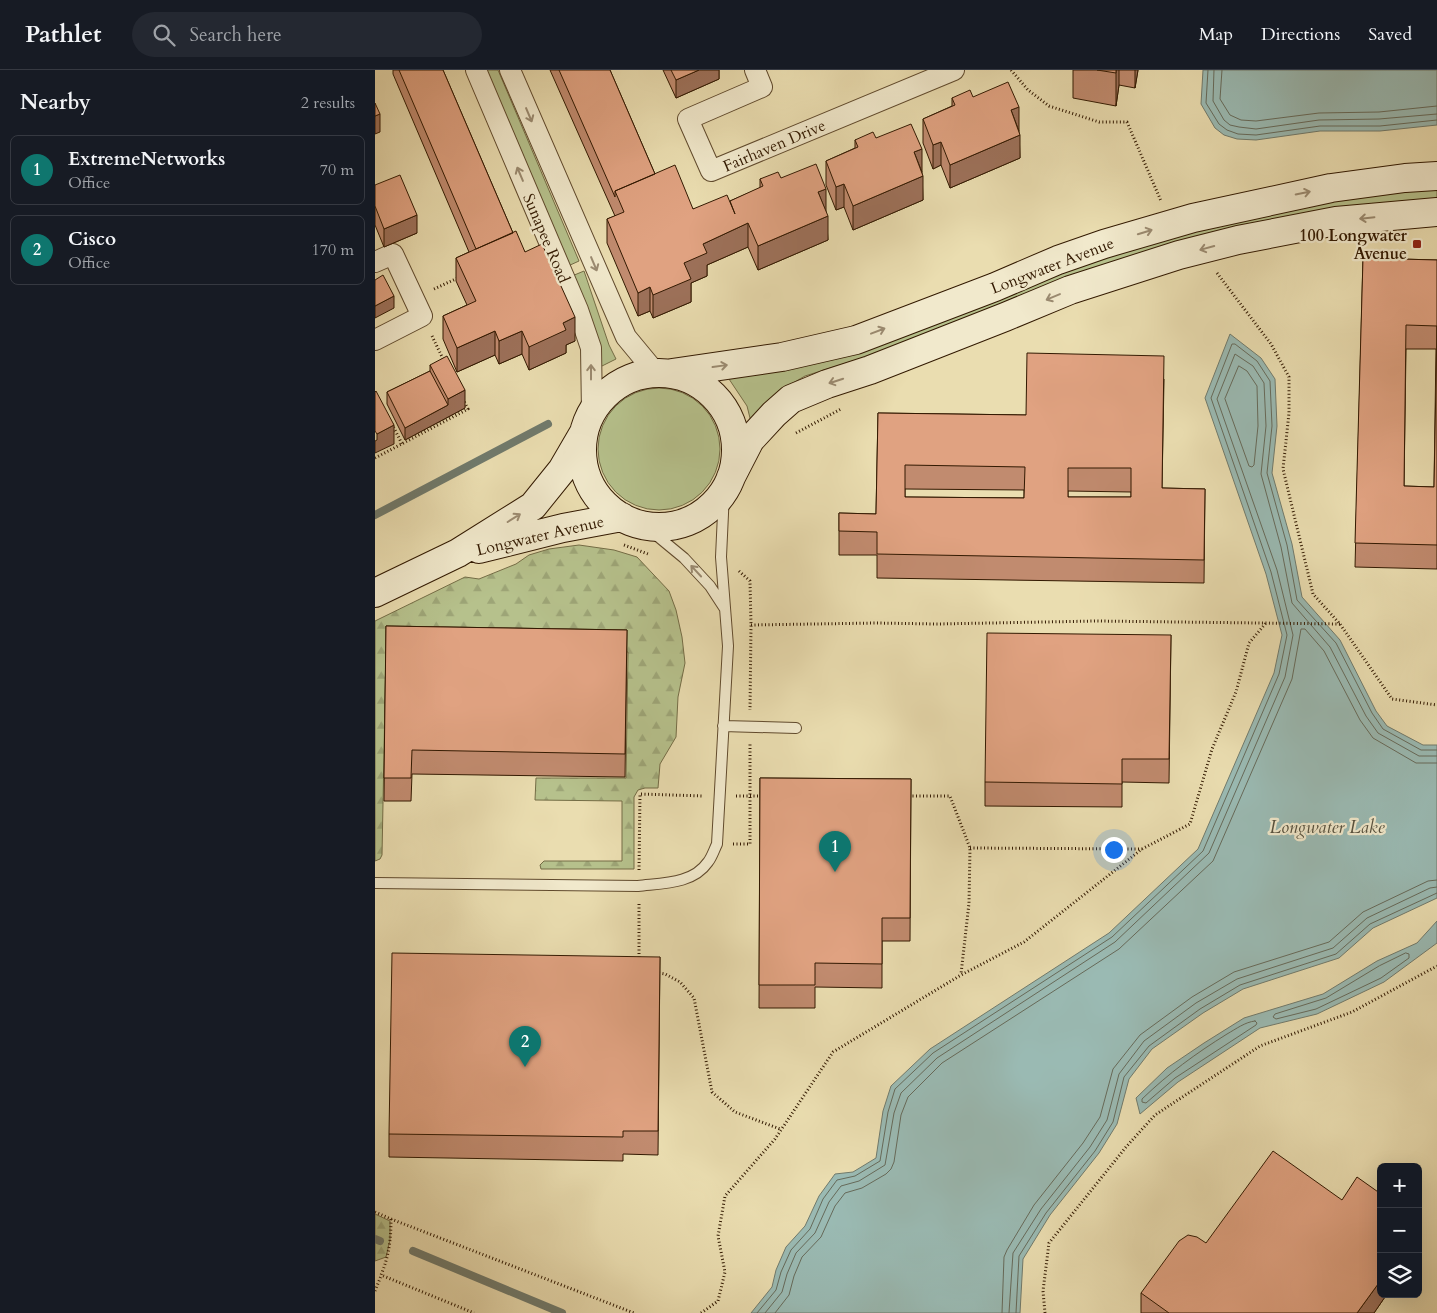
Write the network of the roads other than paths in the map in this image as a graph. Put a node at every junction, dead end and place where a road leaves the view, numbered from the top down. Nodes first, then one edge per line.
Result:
1 (476, 70) edge
2 (510, 70) edge
3 (755, 70) edge
4 (954, 70) edge
5 (1437, 176) edge
6 (1437, 212) edge
7 (375, 262) edge
8 (375, 340) edge
9 (663, 373) junction
10 (588, 423) junction
11 (727, 484) junction
12 (633, 521) junction
13 (458, 554) junction
14 (375, 593) edge
15 (725, 610) junction
16 (723, 726) junction
17 (796, 728) dead end
18 (375, 884) edge

10 -> 1 street, Sunapee Road
2 -> 9 street, Sunapee Road
3 - 4 street, Fairhaven Drive
9 -> 5 street, Longwater Avenue
6 -> 11 street, Longwater Avenue
7 - 8 street
9 - 10 street
9 - 11 street
10 - 12 street
13 -> 10 street, Longwater Avenue
11 - 12 street
11 - 15 lane
12 - 13 street, Longwater Avenue
15 -> 12 lane
13 - 14 street, Longwater Avenue
15 - 16 lane
16 - 17 lane
16 - 18 lane

